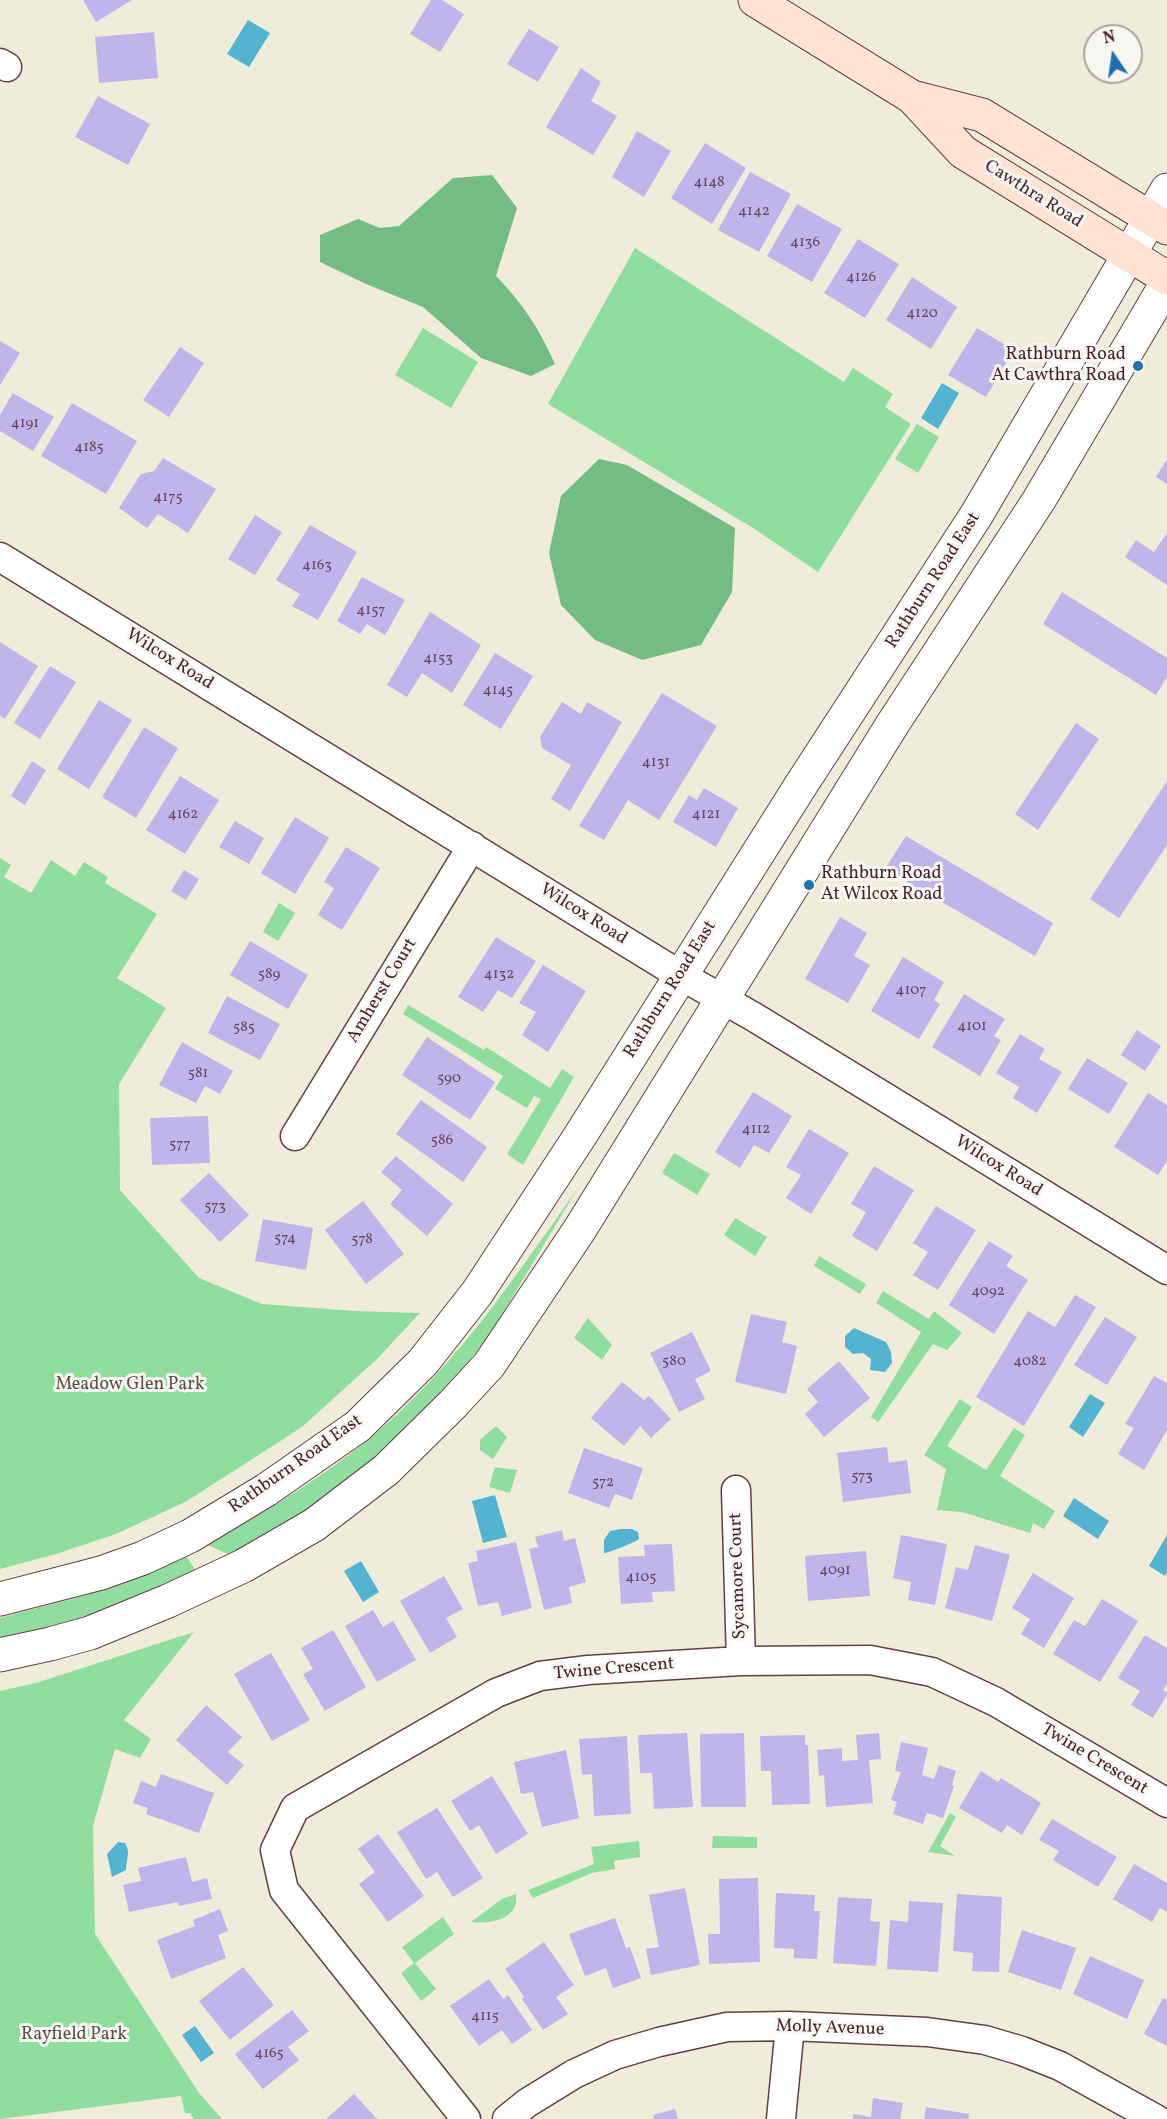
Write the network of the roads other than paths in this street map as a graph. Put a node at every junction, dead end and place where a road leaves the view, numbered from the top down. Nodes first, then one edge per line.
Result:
1 (755, 0) edge
2 (912, 97) junction
3 (1162, 212) edge
4 (1130, 255) junction
5 (1167, 278) edge
6 (1167, 283) edge
7 (0, 556) edge
8 (472, 846) junction
9 (680, 975) junction
10 (722, 1000) junction
11 (295, 1136) dead end
12 (1167, 1270) edge
13 (736, 1490) dead end
14 (0, 1599) edge
15 (0, 1655) edge
16 (741, 1661) junction
17 (1167, 1803) edge
18 (790, 2026) junction
19 (466, 2119) edge
20 (507, 2119) edge
21 (781, 2119) edge
22 (1156, 2119) edge

1 - 2 main road, Cawthra Road
2 - 3 main road, Cawthra Road
2 - 4 main road, Cawthra Road
3 - 4 street, Rathburn Road East
4 - 5 main road, Cawthra Road
4 - 9 street, Rathburn Road East
6 - 10 street
7 - 8 street, Wilcox Road
8 - 9 street, Wilcox Road
8 - 11 street, Amherst Court
9 - 10 street, Wilcox Road
9 - 14 street, Rathburn Road East
10 - 12 street, Wilcox Road
10 - 15 street
13 - 16 street, Sycamore Court
16 - 17 street, Twine Crescent
16 - 19 street, Twine Crescent
18 - 20 street, Molly Avenue
18 - 21 street
18 - 22 street, Molly Avenue

